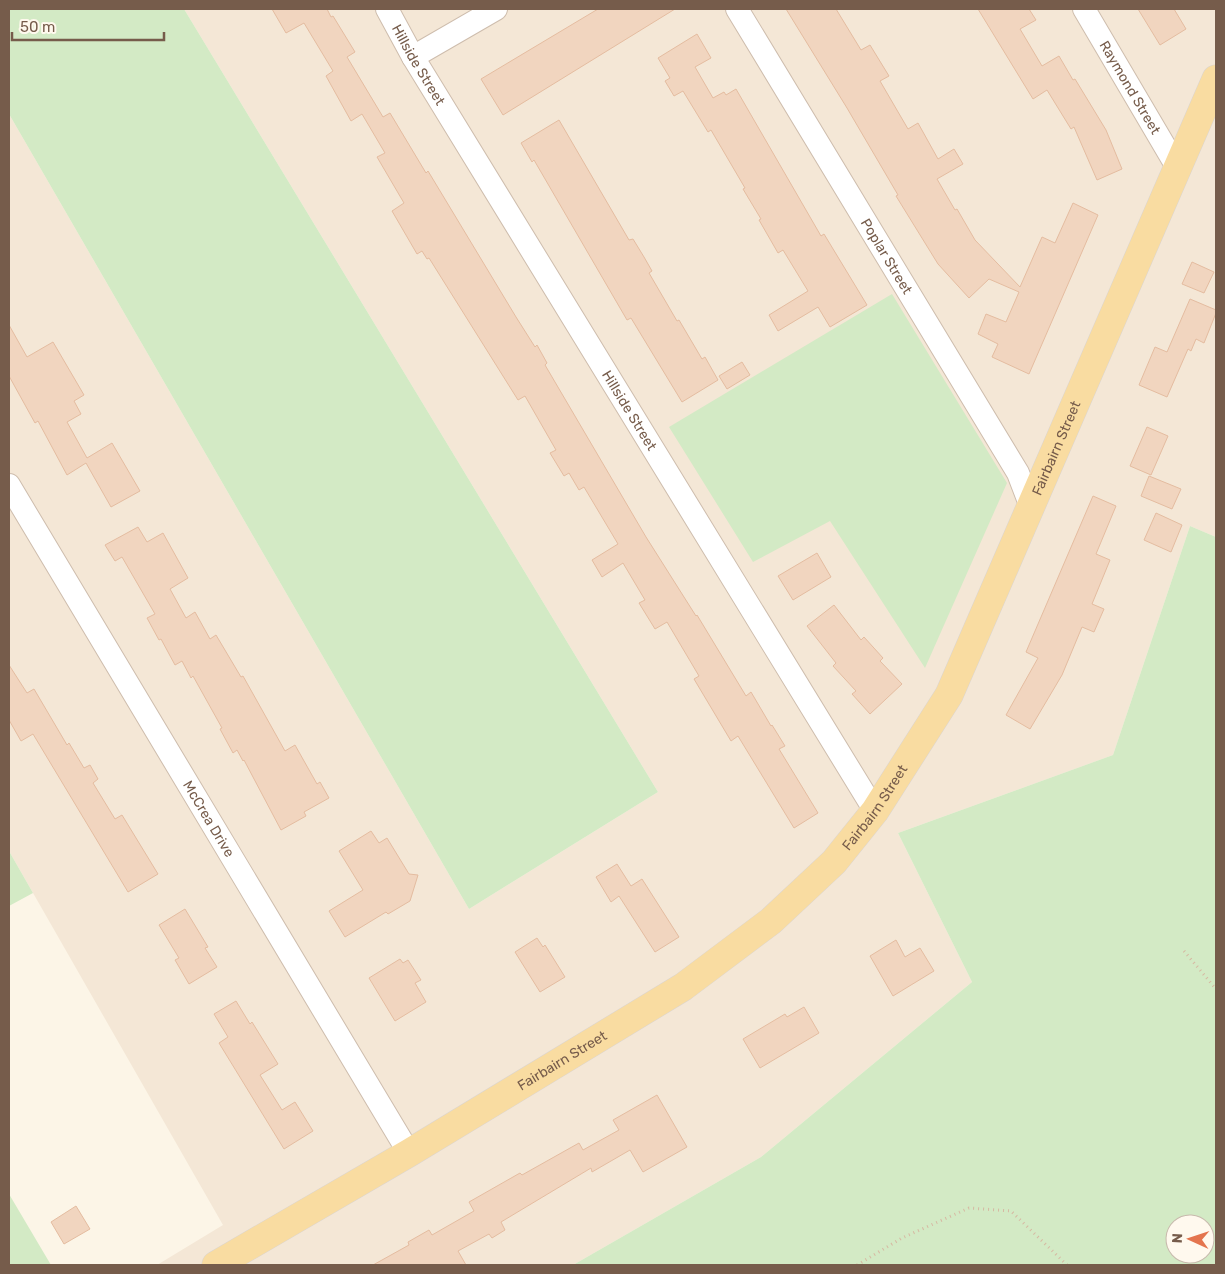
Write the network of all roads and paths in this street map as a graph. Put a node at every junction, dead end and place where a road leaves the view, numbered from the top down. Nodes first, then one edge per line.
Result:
1 (387, 9) edge
2 (496, 9) edge
3 (737, 9) edge
4 (1084, 9) edge
5 (413, 57) junction
6 (1216, 79) edge
7 (1177, 167) junction
8 (9, 485) edge
9 (1030, 507) junction
10 (875, 811) junction
11 (1184, 951) dead end
12 (1216, 989) edge
13 (409, 1153) junction
14 (216, 1265) edge
15 (857, 1265) edge
16 (1067, 1265) edge

1 - 5 street, Hillside Street
2 - 5 street
3 - 9 street, Poplar Street
4 - 7 street, Raymond Street
5 - 10 street, Hillside Street
6 - 7 main road, Fairbairn Street
7 - 9 main road, Fairbairn Street
8 - 13 street, McCrea Drive
9 - 10 main road, Fairbairn Street
10 - 13 main road, Fairbairn Street
11 - 12 path
13 - 14 main road, Fairbairn Street
15 - 16 path

